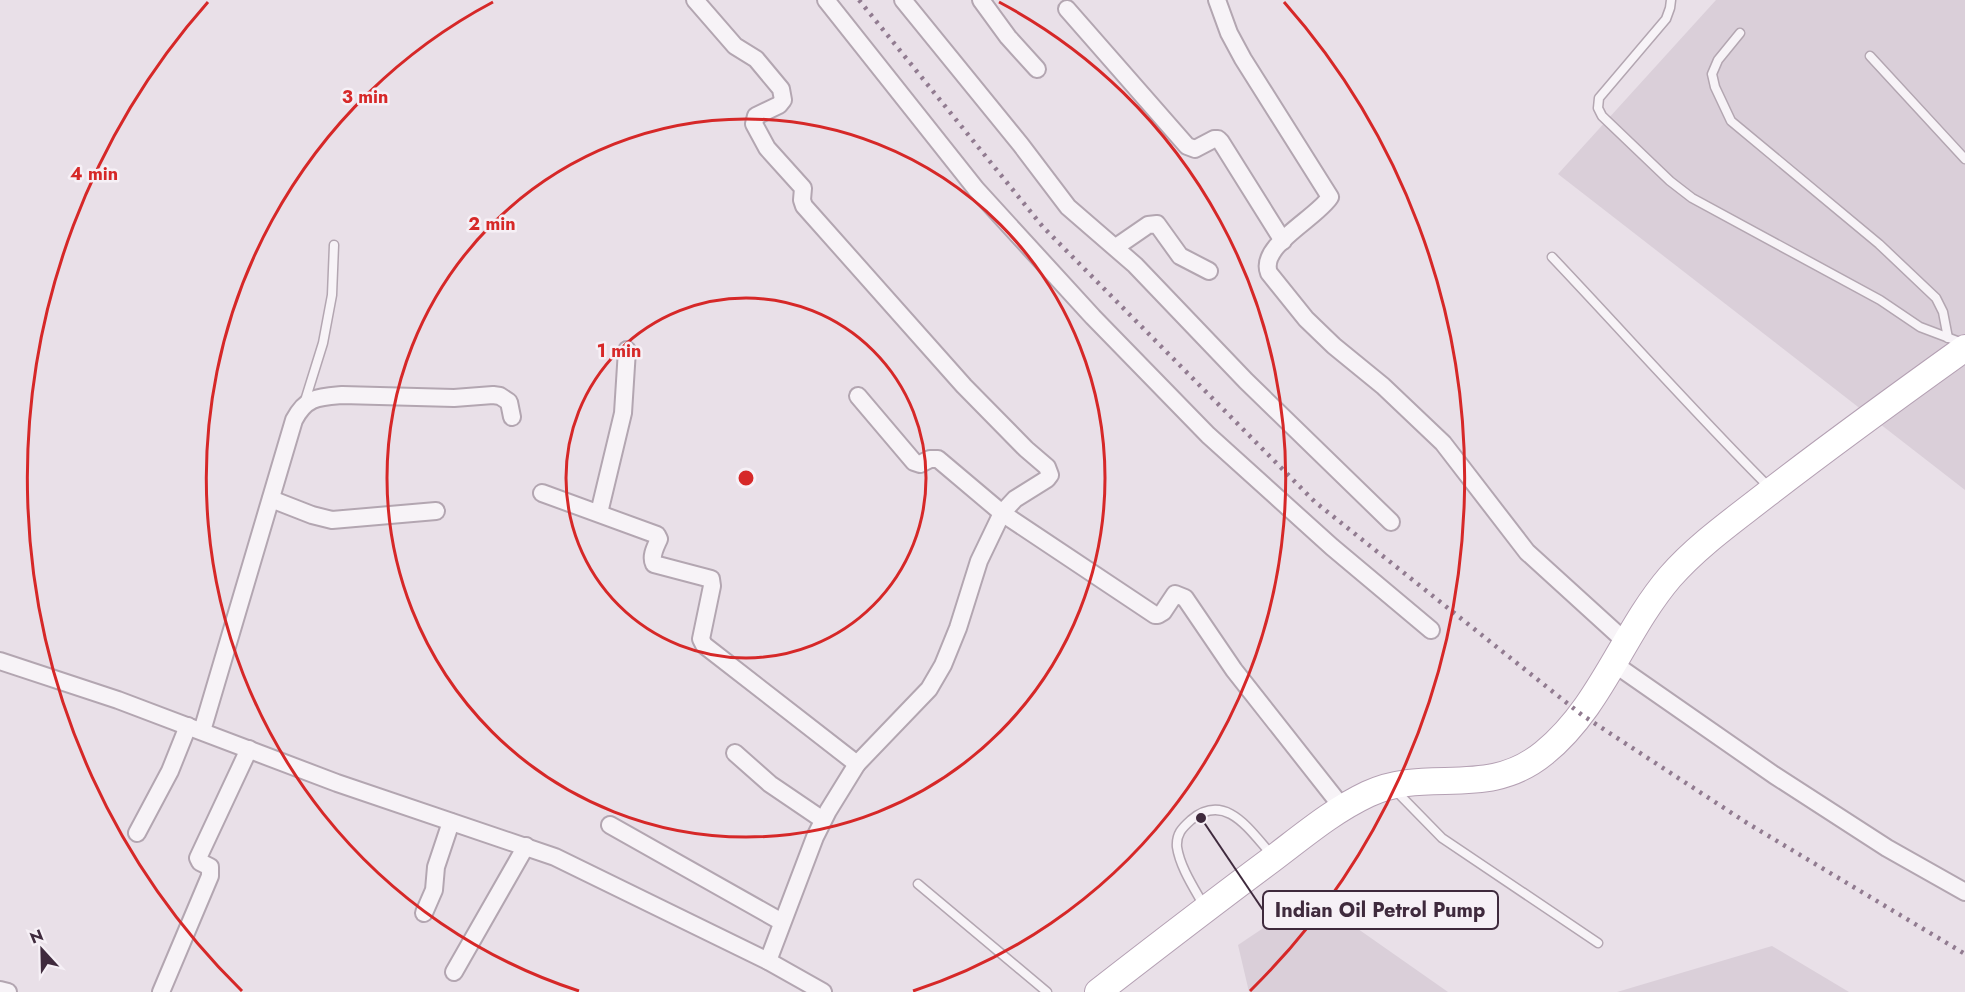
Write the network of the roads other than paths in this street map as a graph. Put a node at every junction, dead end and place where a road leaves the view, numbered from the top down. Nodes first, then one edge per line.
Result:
1 (695, 0) edge
2 (826, 0) edge
3 (903, 0) edge
4 (981, 0) edge
5 (1217, 0) edge
6 (1671, 0) edge
7 (1067, 9) dead end
8 (1740, 33) dead end
9 (1870, 56) dead end
10 (1037, 69) dead end
11 (1965, 159) edge
12 (1283, 241) junction
13 (334, 245) dead end
14 (1116, 247) junction
15 (1552, 257) dead end
16 (1209, 271) dead end
17 (1959, 343) edge
18 (627, 350) dead end
19 (858, 396) dead end
20 (304, 404) junction
21 (512, 417) dead end
22 (1772, 490) junction
23 (542, 493) dead end
24 (271, 499) junction
25 (436, 511) dead end
26 (599, 513) junction
27 (1002, 513) junction
28 (1391, 522) dead end
29 (1431, 630) dead end
30 (1620, 652) junction
31 (0, 662) edge
32 (195, 728) junction
33 (249, 749) junction
34 (735, 753) dead end
35 (857, 764) junction
36 (1392, 786) junction
37 (1342, 807) junction
38 (823, 820) junction
39 (451, 822) junction
40 (610, 825) dead end
41 (137, 833) dead end
42 (526, 846) junction
43 (1274, 857) junction
44 (918, 884) dead end
45 (1965, 892) edge
46 (1205, 908) junction
47 (424, 913) dead end
48 (782, 922) junction
49 (1598, 943) dead end
50 (768, 961) junction
51 (454, 972) dead end
52 (0, 990) edge
53 (8, 992) edge
54 (161, 992) edge
55 (823, 992) edge
56 (1047, 992) edge
57 (1098, 992) edge

1 - 27 street
2 - 29 street
3 - 14 street
4 - 10 street
5 - 12 street
6 - 17 lane
7 - 12 street
8 - 17 lane
9 - 11 lane
12 - 30 street
13 - 20 lane
14 - 16 street
14 - 28 street
15 - 22 lane
17 - 22 main road
18 - 26 street
19 - 27 street
20 - 21 street
20 - 24 street
22 - 30 main road
23 - 26 street
24 - 25 street
24 - 32 street
26 - 35 street
27 - 35 street
27 - 37 street
30 - 36 main road
30 - 45 street
31 - 32 street
32 - 33 street
32 - 41 street
33 - 39 street
33 - 54 street
34 - 38 street
35 - 38 street
36 - 37 main road
36 - 49 lane
37 - 43 main road
38 - 48 street
39 - 42 street
39 - 47 street
40 - 48 street
42 - 50 street
42 - 51 street
43 - 46 main road
43 - 46 lane
44 - 56 lane
46 - 57 main road
48 - 50 street
50 - 55 street
52 - 53 street

